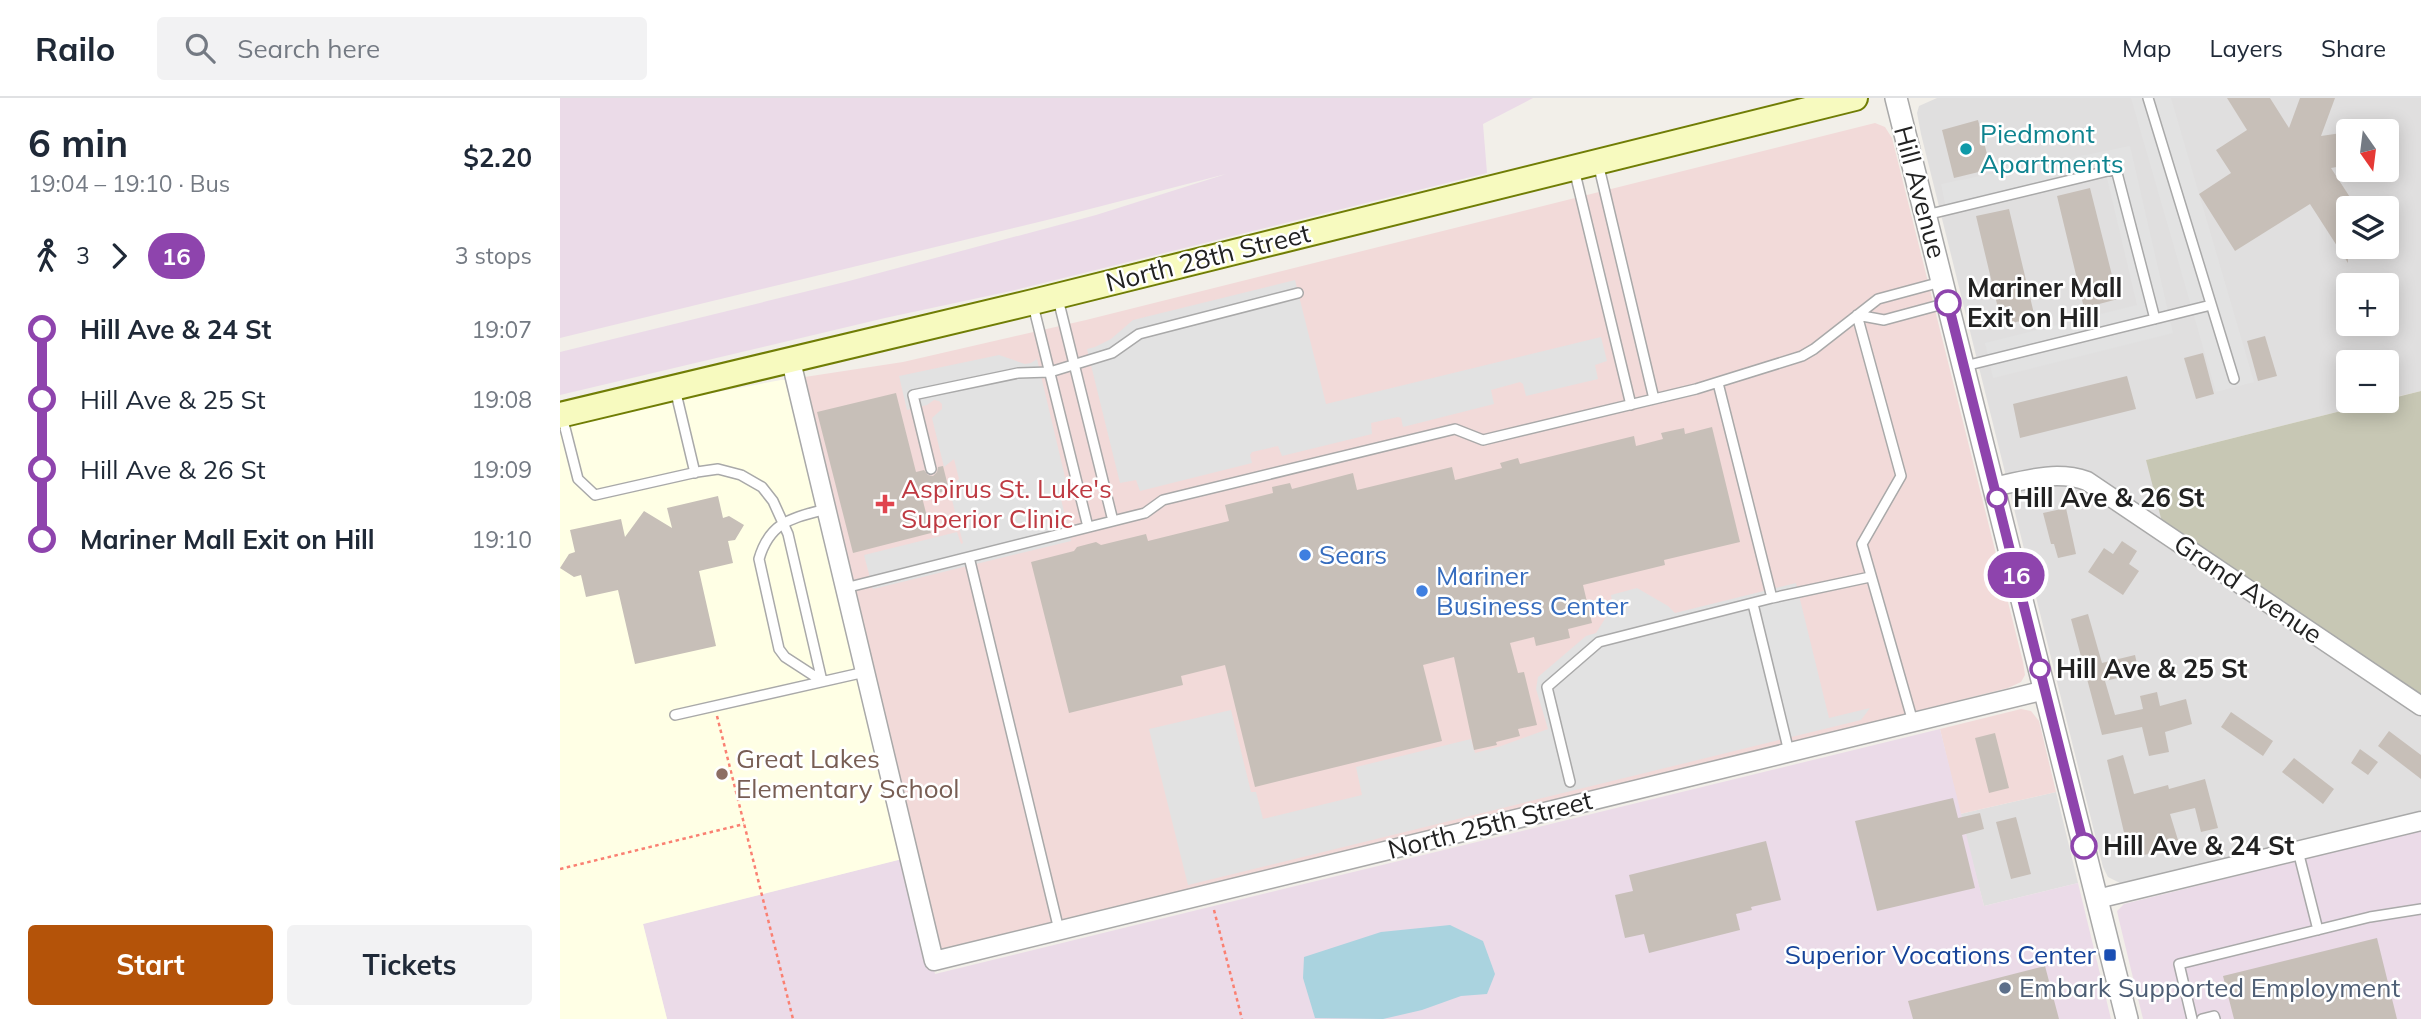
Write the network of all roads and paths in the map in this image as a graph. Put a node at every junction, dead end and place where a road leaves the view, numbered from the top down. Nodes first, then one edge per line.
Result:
1 (1855, 98) edge
2 (1896, 98) edge
3 (2148, 98) edge
4 (1598, 162) junction
5 (1574, 168) junction
6 (1926, 215) junction
7 (1943, 281) junction
8 (1298, 293) dead end
9 (1057, 296) junction
10 (1033, 302) junction
11 (1948, 303) junction
12 (2211, 305) junction
13 (1857, 315) junction
14 (2155, 319) junction
15 (791, 361) junction
16 (1074, 365) junction
17 (1964, 366) junction
18 (1050, 373) junction
19 (2234, 379) dead end
20 (1718, 383) junction
21 (675, 387) junction
22 (1654, 399) junction
23 (1631, 405) junction
24 (561, 415) edge
25 (931, 469) dead end
26 (695, 472) junction
27 (1994, 487) junction
28 (826, 509) junction
29 (1113, 521) junction
30 (783, 522) junction
31 (1088, 527) junction
32 (969, 556) junction
33 (1871, 576) junction
34 (845, 588) junction
35 (1772, 598) junction
36 (1753, 604) junction
37 (865, 672) junction
38 (822, 681) junction
39 (2045, 690) junction
40 (715, 706) junction
41 (2421, 706) edge
42 (675, 715) dead end
43 (1913, 722) junction
44 (1789, 752) junction
45 (1570, 782) dead end
46 (2421, 821) edge
47 (744, 824) junction
48 (2298, 850) junction
49 (560, 869) edge
50 (1210, 893) junction
51 (2097, 899) junction
52 (2421, 909) edge
53 (1059, 930) junction
54 (2318, 930) junction
55 (793, 1019) edge
56 (1242, 1019) edge
57 (2127, 1019) edge
58 (2192, 1019) edge
59 (2202, 1019) edge
60 (2215, 1019) edge

1 - 4 main road, North 28th Street
2 - 6 street, Hill Avenue
3 - 12 lane
4 - 5 main road, North 28th Street
4 - 22 lane
5 - 9 main road, North 28th Street
5 - 23 lane
6 - 7 street, Hill Avenue
6 - 14 lane
7 - 11 street, Hill Avenue
7 - 13 lane
8 - 16 lane
9 - 10 main road, North 28th Street
9 - 16 lane
10 - 15 main road, North 28th Street
10 - 18 lane
11 - 13 lane
11 - 17 street, Hill Avenue
12 - 14 lane
12 - 19 lane
13 - 20 lane
13 - 33 lane
14 - 17 lane
15 - 21 main road, North 28th Street
15 - 28 street
16 - 18 lane
16 - 29 lane
17 - 27 street, Hill Avenue
18 - 25 lane
18 - 31 lane
20 - 22 lane
20 - 35 lane
21 - 24 main road, North 28th Street
21 - 26 lane
22 - 23 lane
23 - 29 lane
24 - 26 lane
26 - 30 lane
27 - 39 street, Hill Avenue
27 - 41 street, Grand Avenue
28 - 30 lane
28 - 34 street
29 - 31 lane
30 - 38 lane
30 - 38 lane
31 - 32 lane
32 - 34 lane
32 - 53 lane
33 - 35 lane
33 - 43 lane
34 - 37 street
35 - 36 lane
36 - 44 lane
36 - 45 lane
37 - 38 lane
37 - 53 street, North 25th Street
38 - 40 lane
39 - 43 street, North 25th Street
39 - 51 street, Hill Avenue
40 - 42 lane
40 - 47 path
43 - 44 street, North 25th Street
44 - 50 street, North 25th Street
46 - 48 street
47 - 49 path
47 - 55 path
48 - 51 street
48 - 54 lane
50 - 53 street, North 25th Street
50 - 56 path
51 - 57 street, Hill Avenue
52 - 54 lane
54 - 58 lane
59 - 60 lane

